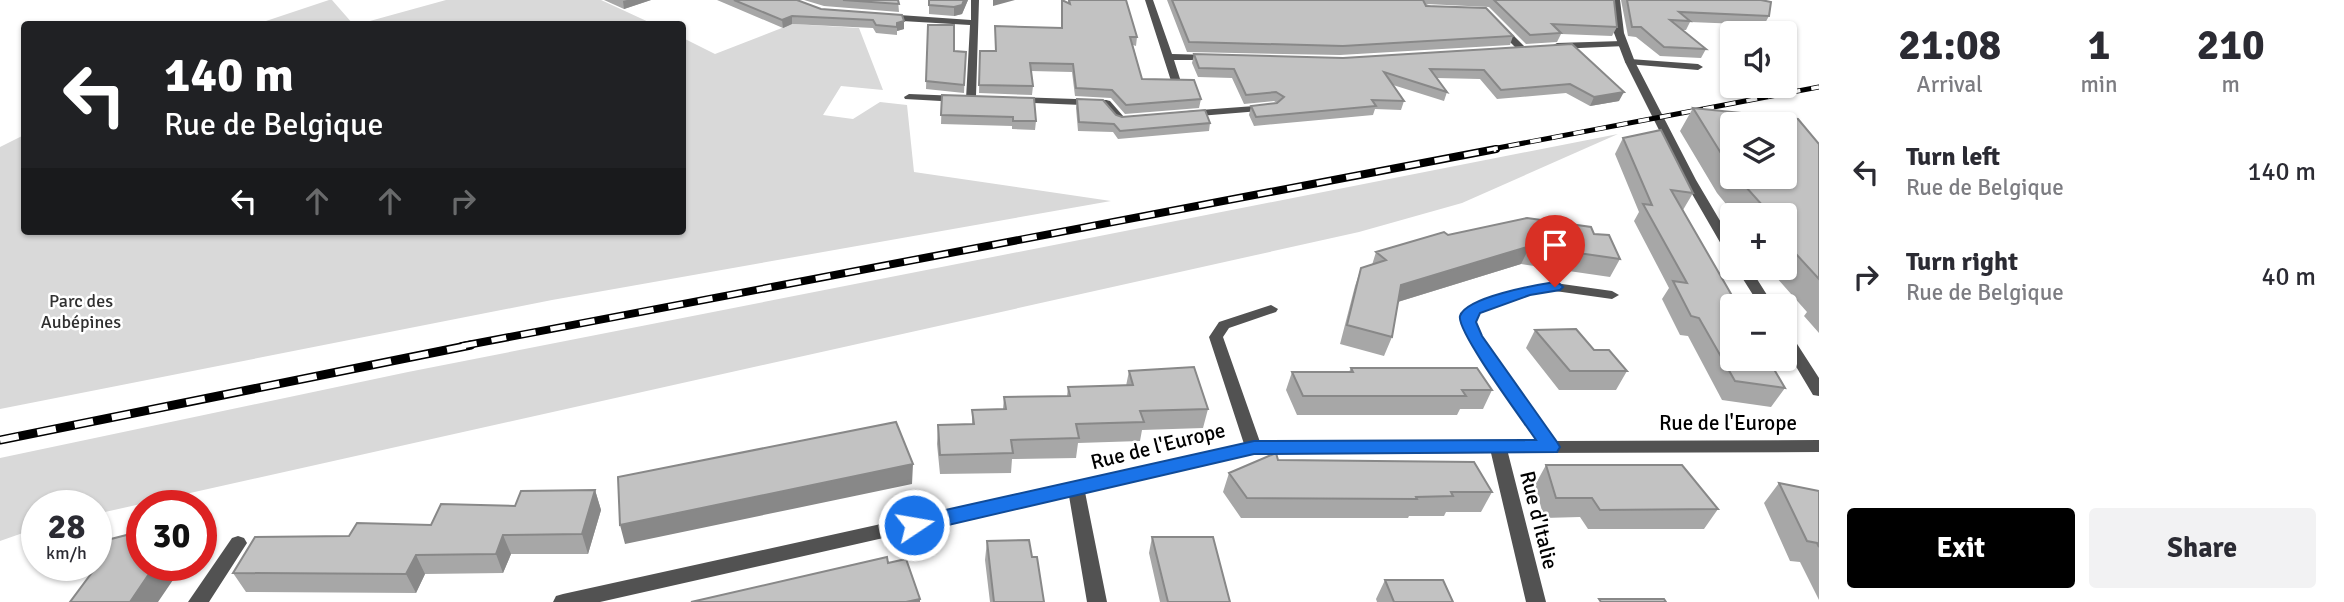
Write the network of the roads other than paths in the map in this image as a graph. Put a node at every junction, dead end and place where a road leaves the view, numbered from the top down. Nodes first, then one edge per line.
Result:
1 (975, 0) edge
2 (1149, 0) edge
3 (1616, 0) edge
4 (879, 16) edge
5 (1494, 21) edge
6 (975, 23) junction
7 (1622, 44) junction
8 (1545, 47) edge
9 (1521, 48) junction
10 (1533, 48) edge
11 (1508, 49) edge
12 (1167, 57) junction
13 (1223, 59) edge
14 (1630, 62) junction
15 (1698, 67) dead end
16 (1176, 82) edge
17 (909, 97) dead end
18 (971, 99) junction
19 (1274, 107) edge
20 (1175, 115) edge
21 (1148, 117) edge
22 (1720, 231) edge
23 (1612, 295) dead end
24 (1271, 309) dead end
25 (1797, 355) edge
26 (1819, 391) edge
27 (1819, 446) edge
28 (1254, 447) junction
29 (1551, 447) junction
30 (1499, 448) junction
31 (1076, 489) junction
32 (238, 543) dead end
33 (198, 602) edge
34 (563, 602) edge
35 (1097, 602) edge
36 (1536, 602) edge

1 - 6 street
2 - 12 street
3 - 7 street
4 - 6 street
5 - 9 street
6 - 18 street
7 - 8 street
7 - 14 street
9 - 10 street
9 - 11 street
12 - 13 street
12 - 16 street
14 - 15 street
14 - 22 street
17 - 18 street
18 - 21 street
19 - 20 street
23 - 29 street
24 - 28 street
25 - 26 street
27 - 29 street, Rue de l'Europe
28 - 30 street, Rue de l'Europe
28 - 31 street, Rue de l'Europe
29 - 30 street, Rue de l'Europe
30 - 36 street, Rue d'Italie
31 - 34 street, Rue de l'Europe
31 - 35 street
32 - 33 street

